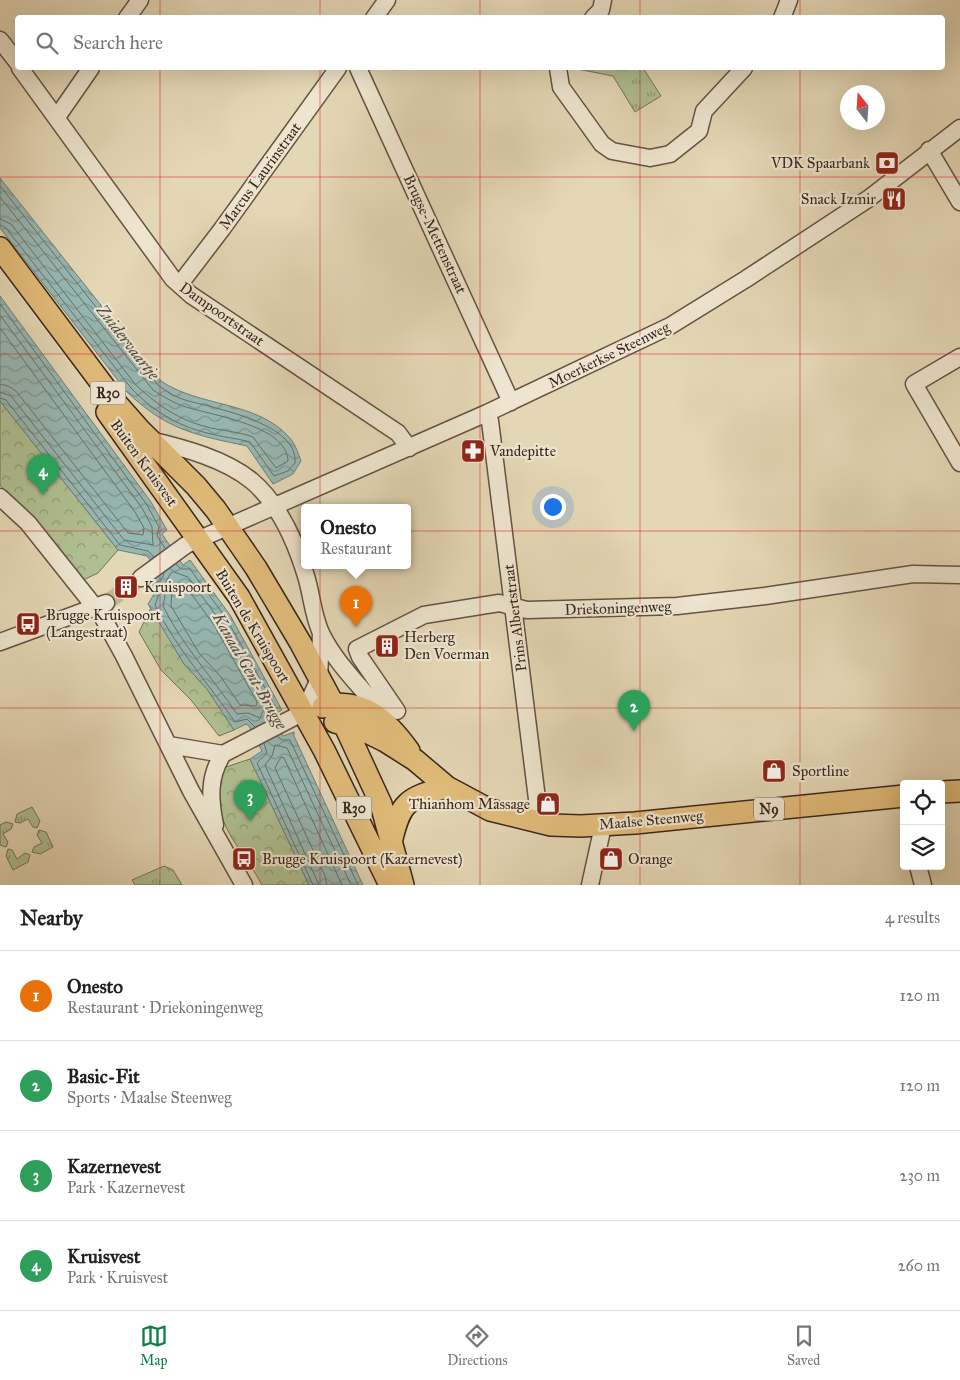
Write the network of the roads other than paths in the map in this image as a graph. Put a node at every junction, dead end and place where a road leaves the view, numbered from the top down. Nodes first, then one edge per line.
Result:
1 (140, 0) edge
2 (387, 0) edge
3 (603, 0) edge
4 (789, 0) edge
5 (129, 15) edge
6 (376, 15) edge
7 (595, 15) edge
8 (783, 15) edge
9 (0, 40) edge
10 (15, 60) edge
11 (21, 70) edge
12 (91, 70) edge
13 (337, 70) edge
14 (359, 70) edge
15 (558, 70) edge
16 (742, 70) edge
17 (56, 117) junction
18 (960, 128) edge
19 (929, 150) junction
20 (960, 202) edge
21 (0, 248) edge
22 (0, 267) edge
23 (180, 284) junction
24 (960, 357) edge
25 (511, 402) junction
26 (487, 413) junction
27 (150, 440) junction
28 (409, 448) junction
29 (960, 463) edge
30 (308, 492) junction
31 (0, 497) edge
32 (307, 504) edge
33 (273, 507) junction
34 (228, 527) junction
35 (199, 539) junction
36 (301, 557) edge
37 (308, 571) edge
38 (148, 573) tunnel mouth
39 (960, 575) edge
40 (100, 605) junction
41 (513, 606) junction
42 (321, 633) junction
43 (0, 642) edge
44 (319, 679) junction
45 (333, 704) junction
46 (295, 716) junction
47 (396, 721) junction
48 (344, 724) junction
49 (169, 745) junction
50 (223, 754) junction
51 (415, 760) junction
52 (447, 787) junction
53 (960, 791) edge
54 (945, 792) edge
55 (900, 799) edge
56 (540, 823) junction
57 (603, 826) junction
58 (216, 832) junction
59 (391, 844) junction
60 (919, 870) edge
61 (244, 885) edge
62 (390, 885) edge
63 (403, 885) edge
64 (590, 885) edge
65 (923, 885) edge

1 - 5 street
2 - 6 street
3 - 7 street
4 - 8 street
9 - 10 street
11 - 17 street, Dampoortstraat
12 - 17 street
13 - 23 street, Marcus Laurinstraat
14 - 25 street, Brugse-Mettenstraat
15 - 16 street
17 - 23 street, Dampoortstraat
18 - 19 street, Moerkerkse Steenweg
19 - 20 street
19 - 25 street, Moerkerkse Steenweg
21 - 27 main road, Buiten Kruisvest / R30
22 - 35 main road, Buiten Kruisvest / R30
23 - 28 street, Dampoortstraat
24 - 29 street
25 - 26 street, Moerkerkse Steenweg
26 - 28 street, Moerkerkse Steenweg
26 - 41 street, Prins Albertstraat
27 - 33 street, Buiten Kruisvest
27 - 34 main road, Buiten Kruisvest / R30
28 - 30 street, Moerkerkse Steenweg
30 - 32 street
30 - 33 street, Moerkerkse Steenweg
31 - 40 street
33 - 34 street, Moerkerkse Steenweg
33 - 36 street, Buiten Kruisvest
34 - 35 street
34 - 44 main road, Buiten de Kruispoort / R30
35 - 38 street
35 - 46 main road, Buiten de Kruispoort / R30
37 - 42 street, Buiten Kruisvest
39 - 41 street, Driekoningenweg
40 - 43 street
40 - 49 street
41 - 47 street, Driekoningenweg
41 - 56 street, Prins Albertstraat
42 - 44 street
42 - 47 street, Maalse Steenweg
44 - 45 main road, Buiten de Kruispoort / R30
44 - 46 street
45 - 46 main road, N9
45 - 47 main road, Maalse Steenweg / N9
45 - 48 main road, R30
46 - 48 main road, N9
46 - 50 street
46 - 62 main road, R30
47 - 51 main road, Maalse Steenweg / N9
48 - 51 main road, Maalse Steenweg / N9
48 - 59 main road, R30
49 - 50 street
49 - 58 street
50 - 58 street
51 - 52 main road, Maalse Steenweg / N9
52 - 56 main road, Maalse Steenweg / N9
52 - 59 main road
53 - 54 main road
55 - 57 main road, Maalse Steenweg / N9
56 - 57 main road, Maalse Steenweg / N9
57 - 64 street
58 - 61 street
59 - 63 main road, R30
60 - 65 street

